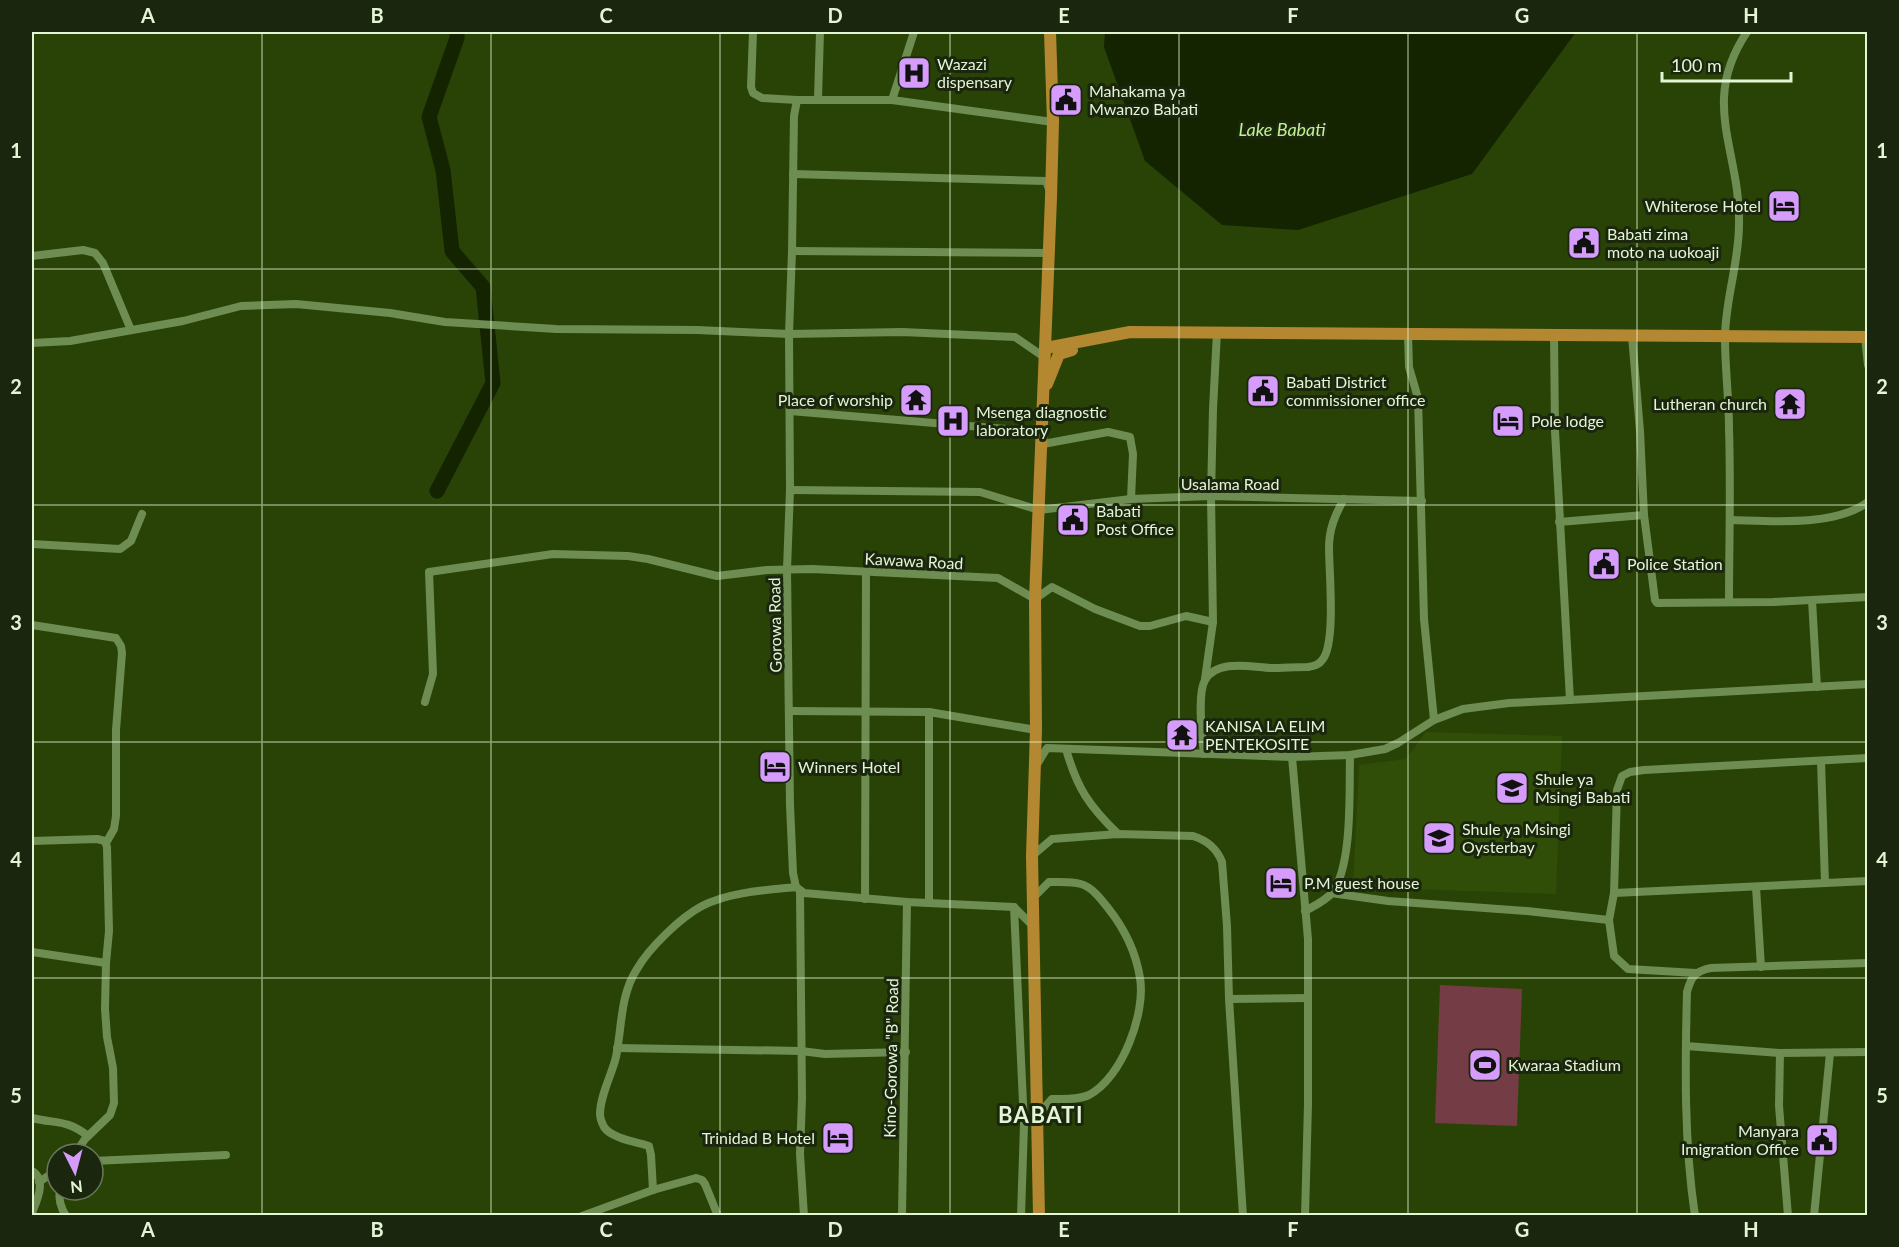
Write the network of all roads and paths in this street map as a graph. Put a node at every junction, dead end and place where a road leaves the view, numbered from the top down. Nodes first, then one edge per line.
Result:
1 (753, 32) edge
2 (820, 32) edge
3 (914, 32) edge
4 (1050, 32) edge
5 (1747, 32) edge
6 (818, 99) junction
7 (797, 100) junction
8 (892, 100) junction
9 (1053, 122) junction
10 (793, 174) junction
11 (1051, 198) junction
12 (792, 251) junction
13 (1048, 253) junction
14 (32, 256) edge
15 (131, 330) junction
16 (1130, 332) junction
17 (1217, 332) junction
18 (789, 334) junction
19 (1554, 334) junction
20 (1408, 335) junction
21 (1632, 336) junction
22 (1725, 336) junction
23 (1866, 337) edge
24 (32, 344) edge
25 (1045, 352) junction
26 (1868, 365) edge
27 (1045, 390) junction
28 (790, 411) junction
29 (1043, 438) junction
30 (790, 490) junction
31 (1211, 496) junction
32 (1131, 499) junction
33 (1344, 499) junction
34 (1422, 501) junction
35 (1868, 502) edge
36 (1039, 510) junction
37 (142, 514) dead end
38 (1644, 515) junction
39 (1731, 520) junction
40 (1559, 522) junction
41 (32, 544) edge
42 (788, 569) junction
43 (866, 572) junction
44 (1868, 597) edge
45 (1035, 599) junction
46 (1812, 600) junction
47 (1729, 602) junction
48 (1213, 622) junction
49 (32, 625) edge
50 (1205, 679) junction
51 (1868, 684) edge
52 (1817, 687) junction
53 (1570, 700) junction
54 (425, 702) dead end
55 (790, 711) junction
56 (866, 711) junction
57 (929, 712) junction
58 (1434, 720) junction
59 (1036, 730) junction
60 (1066, 749) junction
61 (1204, 754) junction
62 (1350, 755) junction
63 (1292, 757) junction
64 (1868, 758) edge
65 (1821, 761) junction
66 (1035, 767) junction
67 (1118, 834) junction
68 (32, 841) edge
69 (106, 843) junction
70 (1032, 856) junction
71 (1868, 881) edge
72 (1825, 884) junction
73 (1755, 887) junction
74 (798, 890) junction
75 (1614, 892) junction
76 (1331, 893) junction
77 (865, 899) junction
78 (1032, 900) junction
79 (907, 902) junction
80 (928, 903) junction
81 (1014, 907) junction
82 (1305, 911) junction
83 (1609, 920) junction
84 (1033, 926) junction
85 (32, 952) edge
86 (106, 963) junction
87 (1868, 963) edge
88 (1761, 967) junction
89 (1696, 973) junction
90 (1308, 998) junction
91 (1229, 999) junction
92 (1686, 1046) junction
93 (618, 1048) junction
94 (801, 1051) junction
95 (906, 1052) junction
96 (1868, 1052) edge
97 (1780, 1053) junction
98 (1830, 1053) junction
99 (1037, 1116) junction
100 (32, 1118) edge
101 (1024, 1125) junction
102 (88, 1136) junction
103 (84, 1142) edge
104 (1037, 1142) junction
105 (226, 1155) dead end
106 (105, 1160) edge
107 (32, 1171) edge
108 (45, 1178) edge
109 (39, 1182) junction
110 (653, 1190) junction
111 (32, 1213) edge
112 (582, 1215) edge
113 (718, 1215) edge
114 (804, 1215) edge
115 (902, 1215) edge
116 (1021, 1215) edge
117 (1039, 1215) edge
118 (1243, 1215) edge
119 (1305, 1215) edge
120 (1695, 1215) edge
121 (1788, 1215) edge
122 (1814, 1215) edge

1 - 7 street
2 - 6 street
3 - 8 street
4 - 9 highway
5 - 22 street
6 - 7 street
6 - 8 street
7 - 10 street, Gorowa Road
8 - 9 street
9 - 11 highway
10 - 11 street
10 - 12 street, Gorowa Road
11 - 13 highway
12 - 13 street
12 - 18 street, Gorowa Road
13 - 25 highway
14 - 15 street
15 - 18 street
15 - 24 street
16 - 17 highway
16 - 25 highway
16 - 27 highway
17 - 20 highway
17 - 31 street
18 - 25 street
18 - 28 street, Gorowa Road
19 - 20 highway
19 - 21 highway
19 - 40 street
20 - 34 street
21 - 22 highway
21 - 38 street
22 - 23 highway
22 - 39 street
23 - 26 street
25 - 27 highway
27 - 29 highway
28 - 29 street
28 - 30 street, Gorowa Road
29 - 32 street
29 - 36 highway
30 - 36 street
30 - 42 street, Gorowa Road
31 - 32 street, Usalama Road
31 - 33 street, Usalama Road
31 - 48 street
32 - 36 street, Usalama Road
33 - 34 street, Usalama Road
33 - 50 street
34 - 58 street
35 - 39 street
36 - 45 highway
37 - 41 street
38 - 40 street
38 - 47 street
39 - 47 street
40 - 53 street
42 - 43 street, Kawawa Road
42 - 54 street, Kawawa Road
42 - 55 street, Gorowa Road
43 - 45 street, Kawawa Road
43 - 56 street
44 - 46 street
45 - 48 street
45 - 59 highway
46 - 47 street
46 - 52 street
48 - 50 street
49 - 69 street
50 - 61 street
51 - 52 street
52 - 53 street
53 - 58 street
55 - 56 street
55 - 74 street, Gorowa Road
56 - 57 street
56 - 77 street
57 - 59 street
57 - 80 street
58 - 62 street
59 - 66 highway
60 - 61 street
60 - 66 street
60 - 67 street
61 - 63 street
62 - 63 street
62 - 76 street
63 - 82 street
64 - 65 street
65 - 72 street
65 - 75 street
66 - 70 highway
67 - 70 street
67 - 91 street
68 - 69 street
69 - 86 street
70 - 78 highway
71 - 72 street
72 - 73 street
73 - 75 street
73 - 88 street
74 - 77 street
74 - 93 street
74 - 94 street, Gorowa Road
75 - 83 street
76 - 82 street
76 - 83 street
77 - 79 street
78 - 84 highway
78 - 99 street
79 - 80 street
79 - 95 street, Kino-Gorowa "B" Road
80 - 81 street
81 - 84 street
81 - 101 street
82 - 90 street
83 - 89 street
84 - 99 highway
85 - 86 street
86 - 102 street
87 - 88 street
88 - 89 street
89 - 92 street
90 - 91 street
90 - 119 street
91 - 118 street
92 - 97 street
92 - 120 street
93 - 94 street
93 - 110 street
94 - 95 street
94 - 114 street, Gorowa Road
95 - 115 street, Kino-Gorowa "B" Road
96 - 98 street
97 - 98 street
97 - 121 street
98 - 122 street
99 - 104 highway
100 - 102 street
101 - 104 street
101 - 116 street
102 - 103 street
104 - 117 highway
105 - 106 street
107 - 109 street
108 - 109 street
109 - 111 street
110 - 112 street
110 - 113 street

